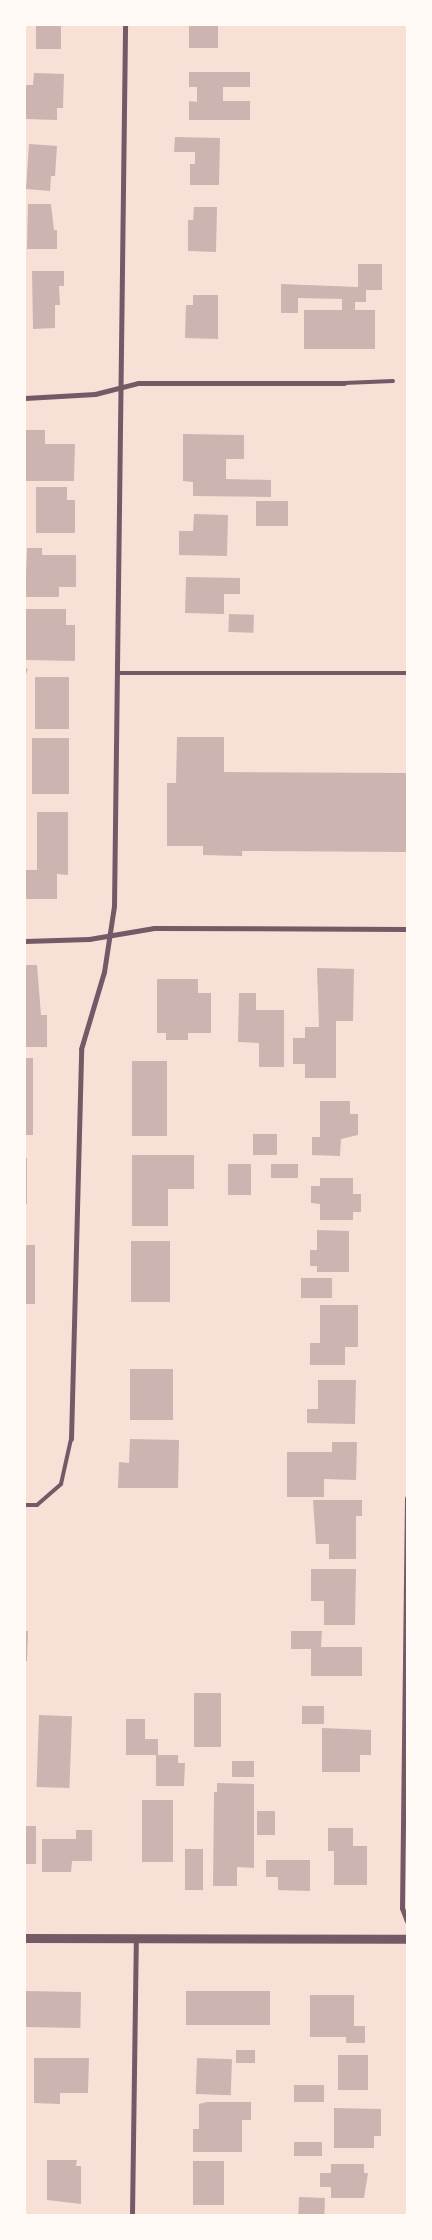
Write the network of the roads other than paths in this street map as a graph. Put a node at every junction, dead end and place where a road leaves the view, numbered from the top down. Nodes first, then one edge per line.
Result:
1 (125, 25) edge
2 (393, 381) dead end
3 (344, 383) joint
4 (121, 387) junction
5 (25, 398) edge
6 (118, 673) junction
7 (407, 673) edge
8 (407, 929) edge
9 (109, 936) junction
10 (25, 940) edge
11 (71, 1439) joint
12 (407, 1498) edge
13 (25, 1505) edge
14 (407, 1921) edge
15 (25, 1938) edge
16 (136, 1938) junction
17 (407, 1939) edge
18 (132, 2215) edge

1 - 4 street
2 - 3 lane
3 - 4 street
4 - 5 street
4 - 6 street
6 - 7 lane
6 - 9 street
8 - 9 street
9 - 10 street
9 - 11 street
11 - 13 lane
12 - 14 street
15 - 16 street
16 - 17 street
16 - 18 street

